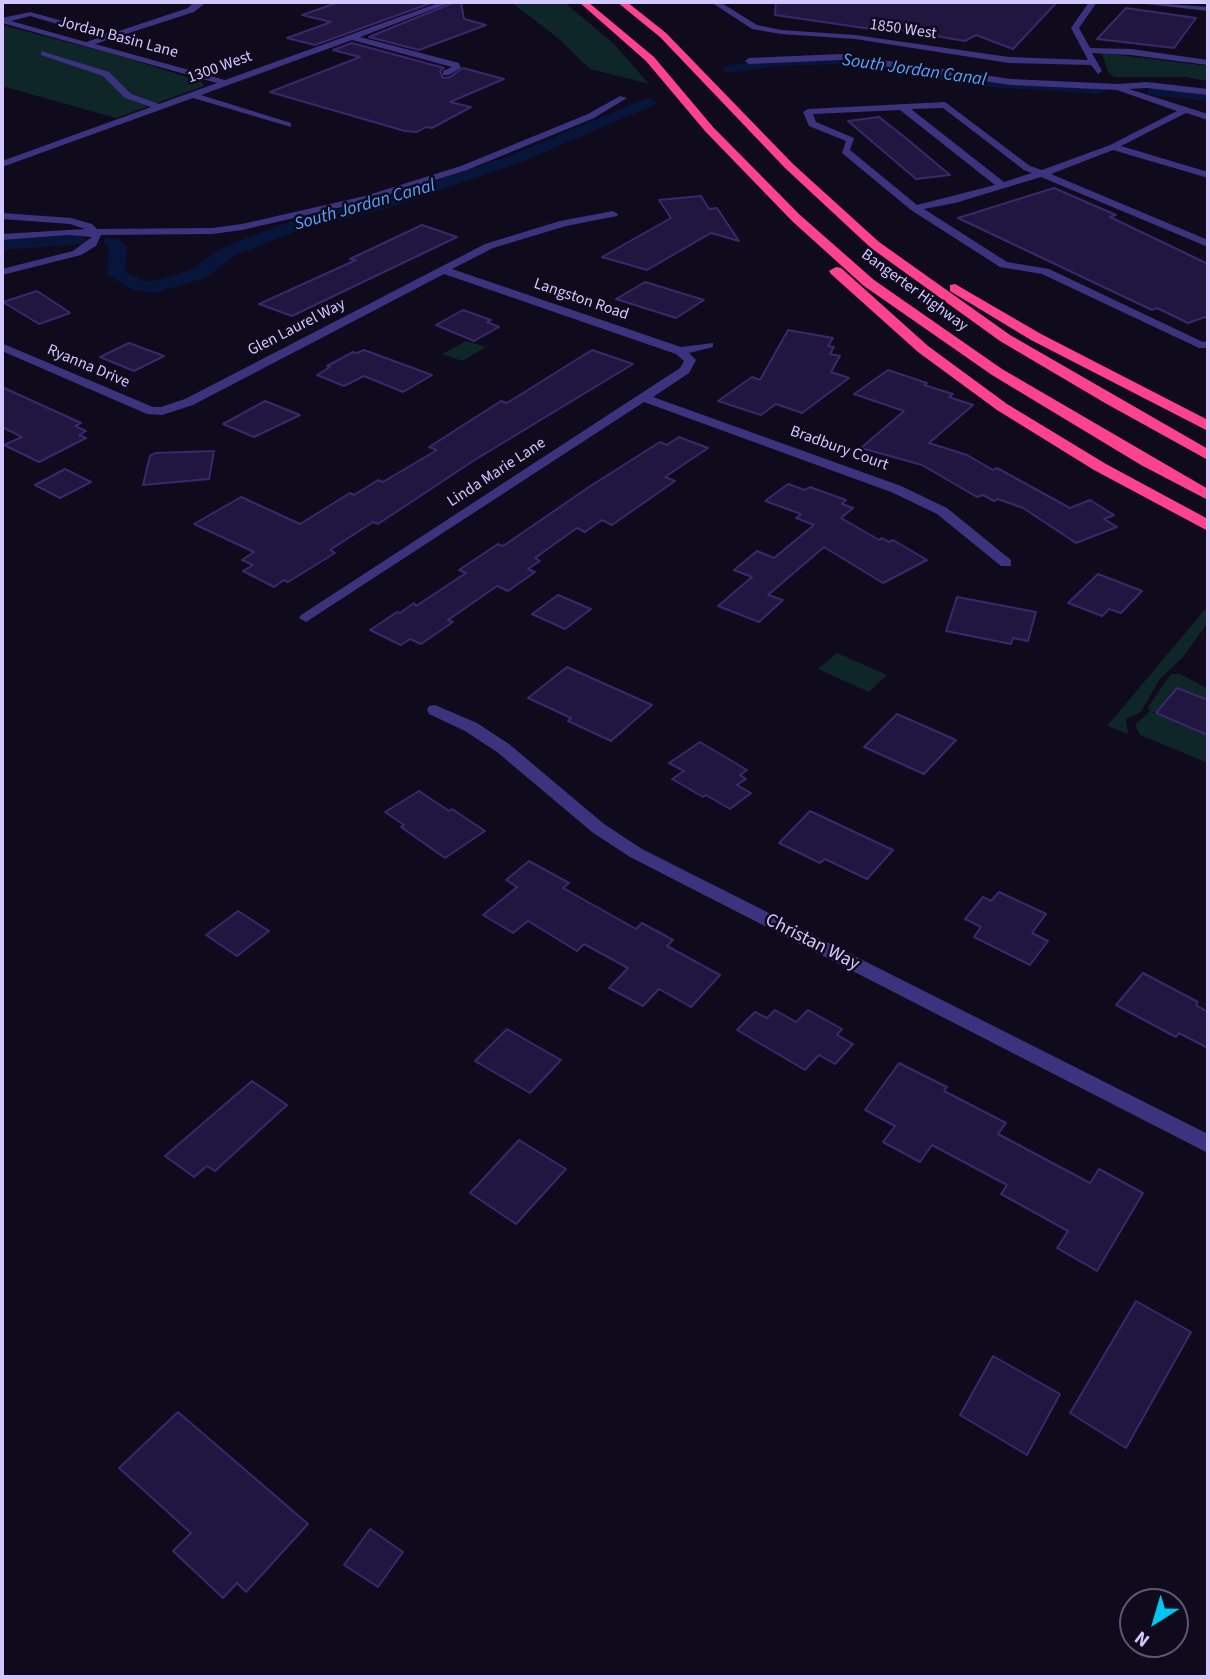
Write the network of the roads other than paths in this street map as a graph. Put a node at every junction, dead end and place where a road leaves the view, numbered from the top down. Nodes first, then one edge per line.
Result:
1 (198, 2) edge
2 (583, 2) edge
3 (621, 2) edge
4 (715, 2) edge
5 (1093, 2) edge
6 (1146, 2) edge
7 (440, 3) edge
8 (1208, 9) edge
9 (2, 21) edge
10 (108, 36) junction
11 (351, 37) junction
12 (87, 44) junction
13 (1087, 50) junction
14 (44, 53) dead end
15 (749, 61) dead end
16 (1207, 61) edge
17 (1094, 63) junction
18 (446, 72) dead end
19 (226, 83) junction
20 (1118, 87) junction
21 (1208, 92) edge
22 (193, 95) junction
23 (623, 98) dead end
24 (160, 107) junction
25 (902, 107) junction
26 (1184, 111) junction
27 (1208, 117) edge
28 (288, 125) dead end
29 (709, 129) junction
30 (1113, 146) junction
31 (2, 164) edge
32 (1041, 174) junction
33 (1208, 175) edge
34 (1003, 186) junction
35 (915, 208) junction
36 (613, 214) dead end
37 (838, 214) junction
38 (2, 216) edge
39 (95, 232) junction
40 (2, 237) edge
41 (1208, 244) edge
42 (444, 270) junction
43 (2, 272) edge
44 (709, 345) dead end
45 (1206, 346) edge
46 (2, 347) edge
47 (680, 351) junction
48 (645, 398) junction
49 (162, 411) joint
50 (1208, 426) edge
51 (1208, 454) edge
52 (1208, 495) edge
53 (1208, 526) edge
54 (1006, 563) dead end
55 (306, 618) dead end
56 (435, 710) dead end
57 (1208, 1144) edge

1 - 10 street
2 - 29 highway, Bangerter Highway
3 - 37 highway, Bangerter Highway
4 - 17 street, 1850 West
5 - 13 street
6 - 8 street
7 - 11 street, 1300 West
9 - 10 street
9 - 12 street, Jordan Basin Lane
10 - 12 street
11 - 18 street
11 - 19 street, 1300 West
12 - 19 street, Jordan Basin Lane
13 - 16 street
13 - 17 street
14 - 24 street
15 - 20 street
17 - 20 street
19 - 22 street, 1300 West
20 - 21 street
20 - 26 street
22 - 24 street, 1300 West
22 - 28 street
23 - 39 street
24 - 31 street, 1300 West
25 - 32 street
25 - 34 street
25 - 35 street
26 - 27 street
26 - 30 street
29 - 52 highway, Bangerter Highway
29 - 53 highway
30 - 32 street
30 - 33 street
32 - 34 street
32 - 41 street
34 - 35 street
35 - 45 street
36 - 42 street, Glen Laurel Way
37 - 50 highway
37 - 51 highway, Bangerter Highway
38 - 39 street
39 - 40 street
39 - 43 street
42 - 47 street, Langston Road
42 - 49 street, Glen Laurel Way
44 - 47 street
46 - 49 street, Ryanna Drive
47 - 48 street, Linda Marie Lane
48 - 54 street, Bradbury Court
48 - 55 street, Linda Marie Lane
56 - 57 street, Christan Way

